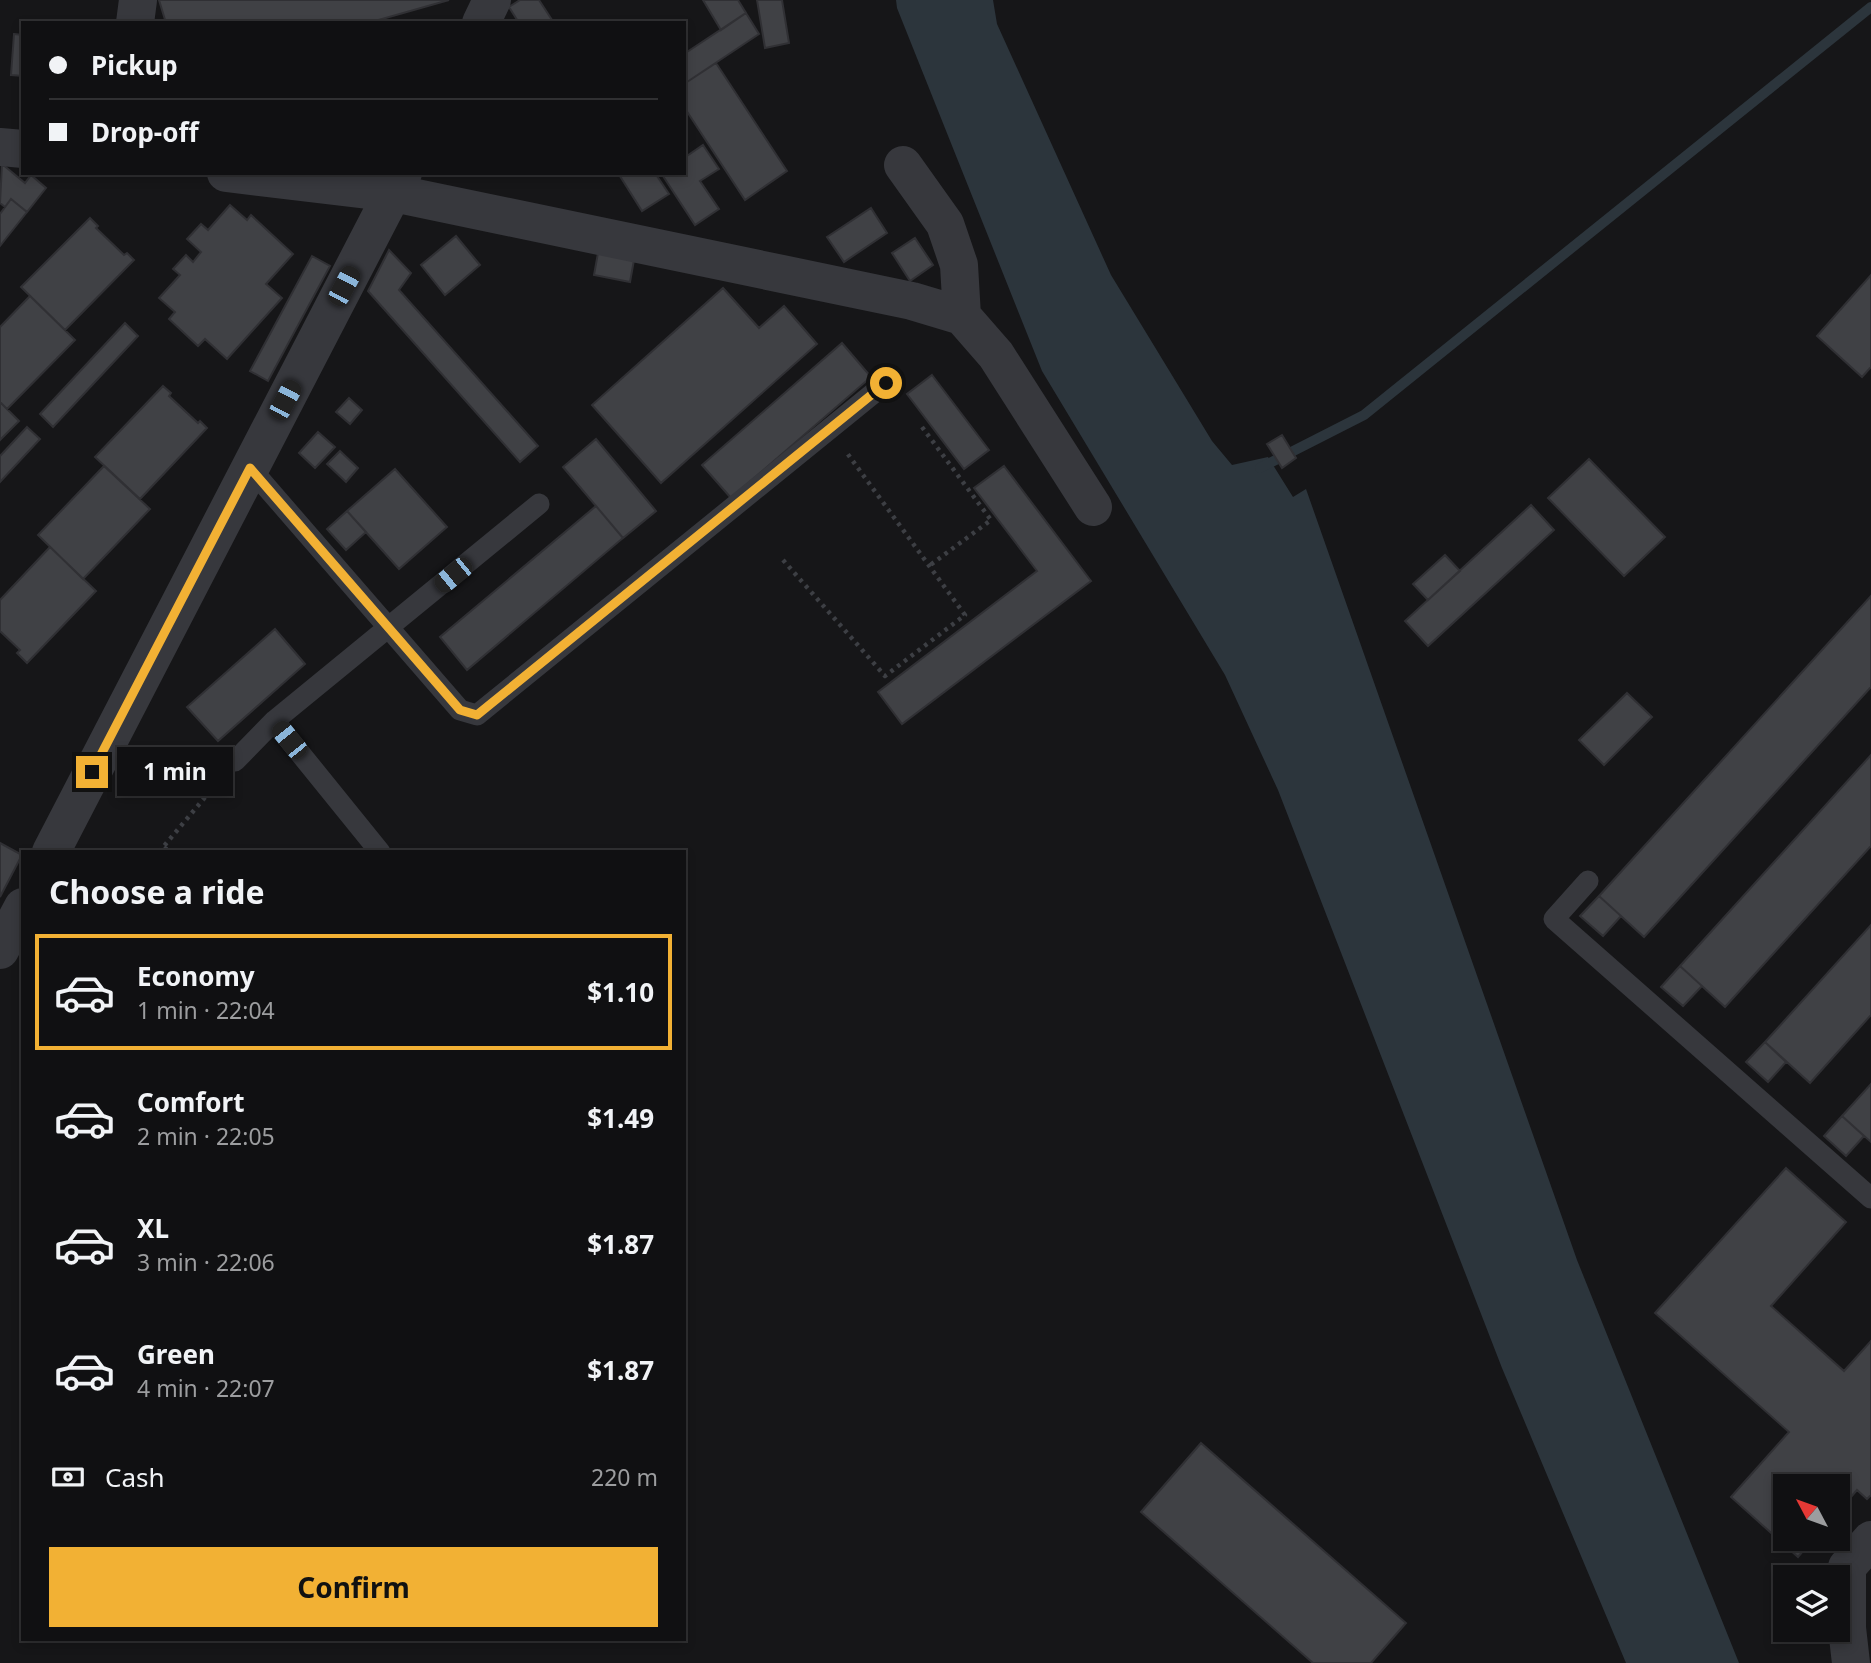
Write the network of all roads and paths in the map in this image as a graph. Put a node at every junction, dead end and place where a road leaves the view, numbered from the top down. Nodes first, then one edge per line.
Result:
1 (138, 0) edge
2 (492, 0) edge
3 (135, 21) edge
4 (482, 21) edge
5 (0, 147) edge
6 (21, 149) edge
7 (903, 165) dead end
8 (260, 175) edge
9 (398, 183) edge
10 (962, 316) junction
11 (886, 383) dead end
12 (922, 427) dead end
13 (830, 429) junction
14 (250, 468) junction
15 (539, 504) dead end
16 (1093, 507) dead end
17 (783, 560) dead end
18 (929, 566) junction
19 (389, 628) junction
20 (274, 721) junction
21 (235, 761) joint
22 (164, 847) junction
23 (52, 850) edge
24 (161, 850) edge
25 (168, 850) edge
26 (378, 850) edge
27 (1588, 881) dead end
28 (21, 911) edge
29 (0, 950) edge
30 (1871, 1198) edge
31 (1871, 1540) edge
32 (1851, 1663) edge

1 - 3 street
2 - 4 street
5 - 6 street
7 - 10 street
8 - 9 street
9 - 10 street
9 - 14 street
10 - 16 street
11 - 13 lane
12 - 18 path
13 - 18 path
13 - 19 lane
14 - 19 lane
14 - 23 street
15 - 19 lane
17 - 18 path
19 - 20 lane
20 - 21 lane
20 - 26 lane
21 - 22 path
22 - 24 path
22 - 25 path
27 - 30 lane
28 - 29 street
31 - 32 street

